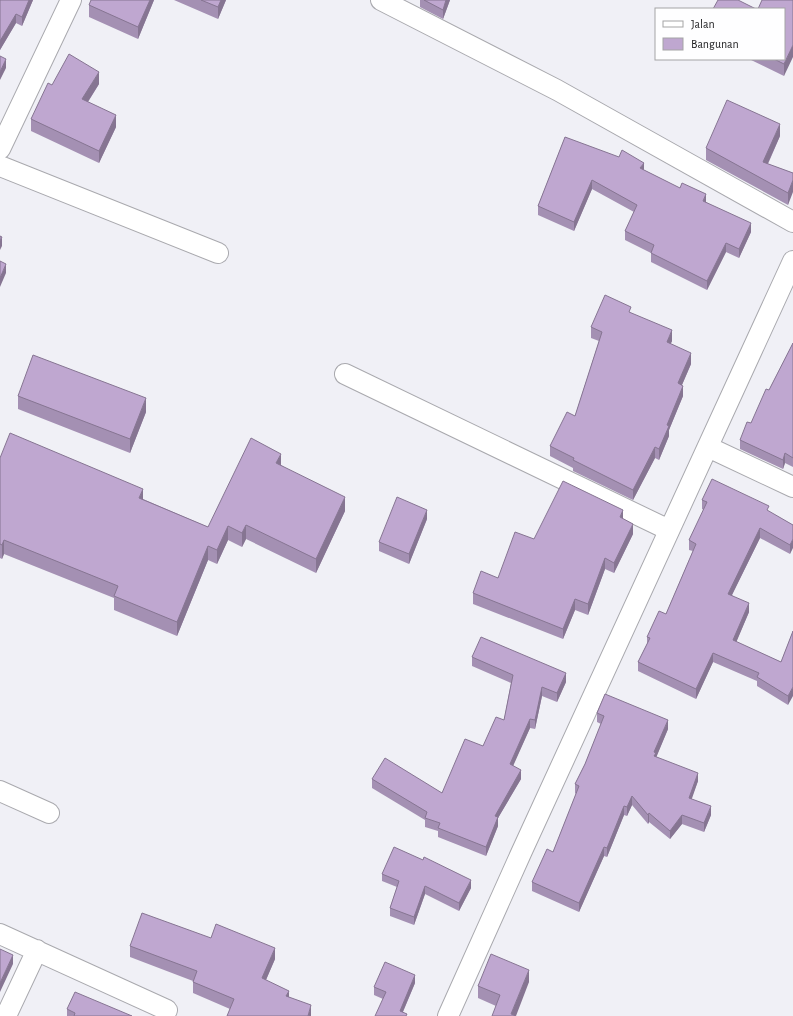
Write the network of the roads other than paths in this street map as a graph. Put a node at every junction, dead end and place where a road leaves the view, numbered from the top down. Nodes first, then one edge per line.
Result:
1 (71, 0) edge
2 (381, 0) edge
3 (0, 149) edge
4 (0, 166) edge
5 (793, 222) edge
6 (218, 253) dead end
7 (793, 261) edge
8 (345, 374) dead end
9 (708, 447) junction
10 (793, 487) edge
11 (670, 530) junction
12 (0, 791) edge
13 (50, 813) dead end
14 (0, 934) edge
15 (37, 950) junction
16 (171, 1014) edge
17 (6, 1016) edge
18 (448, 1016) edge

1 - 3 street
2 - 5 street
4 - 6 street
7 - 9 street
8 - 11 street
9 - 10 street
9 - 11 street
11 - 18 street
12 - 13 street
14 - 15 street
15 - 16 street
15 - 17 street

